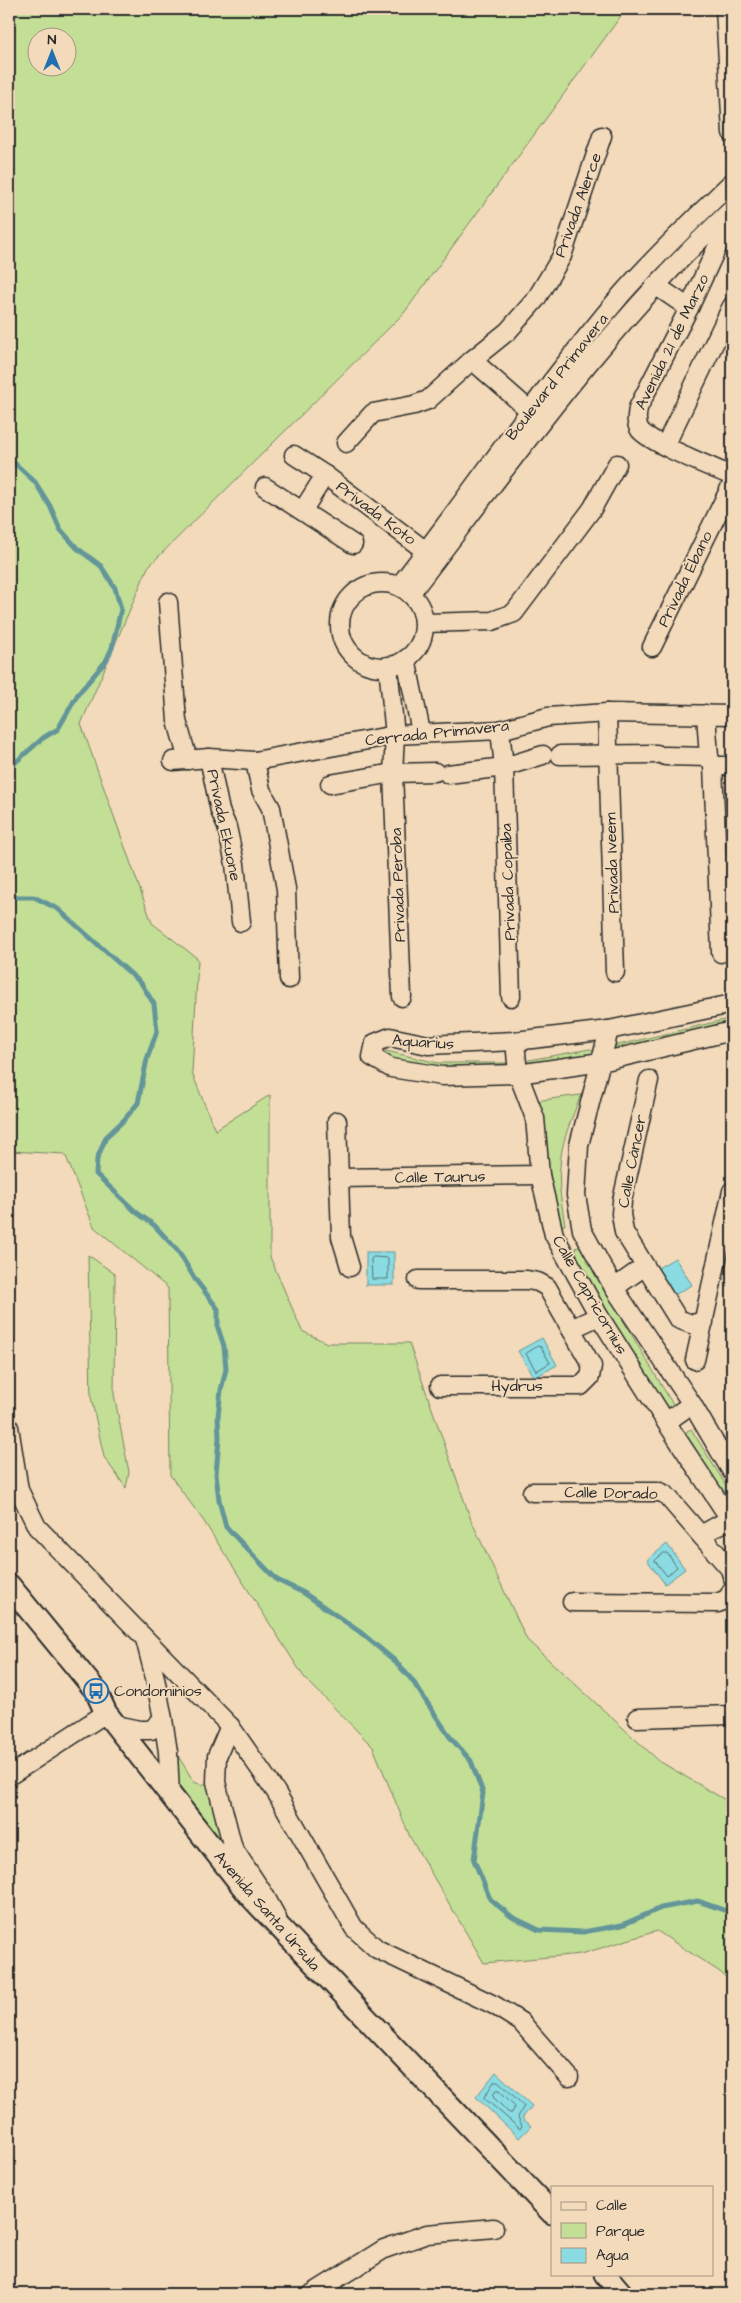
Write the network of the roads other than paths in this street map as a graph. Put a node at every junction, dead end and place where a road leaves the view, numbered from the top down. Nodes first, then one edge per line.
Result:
1 (728, 13) edge
2 (732, 133) edge
3 (602, 136) dead end
4 (730, 190) edge
5 (732, 209) edge
6 (732, 215) edge
7 (655, 285) junction
8 (732, 306) edge
9 (689, 308) junction
10 (472, 360) junction
11 (536, 416) junction
12 (346, 443) dead end
13 (665, 446) junction
14 (294, 455) dead end
15 (618, 464) dead end
16 (325, 475) junction
17 (732, 476) edge
18 (732, 484) edge
19 (265, 487) dead end
20 (303, 510) junction
21 (353, 544) dead end
22 (431, 556) junction
23 (405, 590) junction
24 (168, 602) dead end
25 (426, 622) junction
26 (652, 647) dead end
27 (406, 659) junction
28 (388, 666) junction
29 (607, 713) junction
30 (706, 714) junction
31 (732, 715) edge
32 (500, 730) junction
33 (421, 732) junction
34 (395, 734) junction
35 (608, 753) junction
36 (209, 758) junction
37 (255, 761) junction
38 (711, 762) junction
39 (732, 766) edge
40 (504, 767) junction
41 (393, 773) junction
42 (330, 784) dead end
43 (241, 922) dead end
44 (721, 953) dead end
45 (615, 972) dead end
46 (289, 980) dead end
47 (402, 997) dead end
48 (511, 997) dead end
49 (732, 1004) edge
50 (609, 1030) junction
51 (732, 1030) edge
52 (515, 1042) junction
53 (601, 1062) junction
54 (518, 1074) junction
55 (649, 1080) dead end
56 (338, 1121) dead end
57 (540, 1175) junction
58 (340, 1178) junction
59 (732, 1191) edge
60 (582, 1230) junction
61 (554, 1236) junction
62 (645, 1266) junction
63 (350, 1267) dead end
64 (418, 1280) dead end
65 (614, 1288) junction
66 (600, 1316) junction
67 (704, 1322) junction
68 (571, 1329) junction
69 (695, 1360) dead end
70 (440, 1386) dead end
71 (692, 1404) junction
72 (666, 1422) junction
73 (9, 1427) edge
74 (732, 1472) edge
75 (532, 1492) dead end
76 (731, 1521) edge
77 (701, 1535) junction
78 (732, 1576) edge
79 (9, 1585) edge
80 (732, 1590) edge
81 (572, 1602) dead end
82 (145, 1638) junction
83 (732, 1715) edge
84 (637, 1718) dead end
85 (111, 1719) junction
86 (162, 1720) junction
87 (230, 1726) junction
88 (9, 1775) edge
89 (170, 1794) junction
90 (284, 1932) junction
91 (569, 2077) dead end
92 (551, 2212) edge
93 (494, 2228) dead end
94 (607, 2276) edge
95 (312, 2294) edge
96 (622, 2294) edge

1 - 2 street
3 - 10 street, Privada Alerce
4 - 11 street, Boulevard Primavera
5 - 7 street, Boulevard Primavera
6 - 9 street, Avenida 21 de Marzo
7 - 9 street
7 - 11 street, Boulevard Primavera
8 - 13 street
9 - 13 street, Avenida 21 de Marzo
10 - 11 street
10 - 12 street, Privada Alerce
11 - 22 street, Boulevard Primavera
13 - 17 street, Avenida 21 de Marzo
14 - 16 street, Privada Koto
15 - 25 street
16 - 20 street, Privada Koto
16 - 22 street, Privada Koto
18 - 26 street, Privada Ébano
19 - 20 street
20 - 21 street
22 - 23 street, Boulevard Primavera
23 - 25 street
23 - 28 street
24 - 36 street, Cerrada Primavera
25 - 27 street
27 - 28 street
27 - 33 street
28 - 34 street
29 - 30 street, Cerrada Primavera
29 - 32 street, Cerrada Primavera
29 - 35 street, Privada Iveem
30 - 31 street, Cerrada Primavera
30 - 38 street
32 - 33 street, Cerrada Primavera
32 - 40 street, Privada Copaiba
33 - 34 street, Cerrada Primavera
34 - 37 street, Cerrada Primavera
34 - 41 street, Privada Peroba
35 - 38 street
35 - 40 street
35 - 45 street, Privada Iveem
36 - 37 street, Cerrada Primavera
36 - 43 street, Privada Ekuone
37 - 46 street
38 - 39 street
38 - 44 street
40 - 41 street
40 - 48 street, Privada Copaiba
41 - 42 street
41 - 47 street, Privada Peroba
49 - 50 street, Aquarius
50 - 52 street, Aquarius
50 - 53 street, Calle Capricornius
51 - 53 street, Aquarius
52 - 54 street, Calle Capricornius
52 - 54 street, Aquarius
53 - 54 street, Aquarius
53 - 60 street, Calle Capricornius
54 - 57 street, Calle Capricornius
55 - 62 street, Calle Cáncer
56 - 58 street
57 - 58 street, Calle Taurus
57 - 61 street, Calle Capricornius
58 - 63 street
59 - 67 street
60 - 61 street
60 - 65 street, Calle Capricornius
61 - 66 street, Calle Capricornius
62 - 65 street
62 - 67 street, Calle Cáncer
64 - 68 street
65 - 71 street, Calle Capricornius
66 - 68 street
66 - 72 street, Calle Capricornius
67 - 69 street
68 - 70 street, Hydrus
71 - 72 street
71 - 74 street, Calle Capricornius
72 - 76 street, Calle Capricornius
73 - 82 street
75 - 77 street, Calle Dorado
76 - 77 street
77 - 78 street, Calle Dorado
79 - 85 street, Avenida Santa Úrsula
80 - 81 street
82 - 86 street
82 - 87 street
83 - 84 street
85 - 86 street
85 - 88 street
85 - 89 street, Avenida Santa Úrsula
86 - 89 street
87 - 90 street
87 - 91 street
89 - 90 street, Avenida Santa Úrsula
90 - 92 street, Avenida Santa Úrsula
93 - 95 street
94 - 96 street

